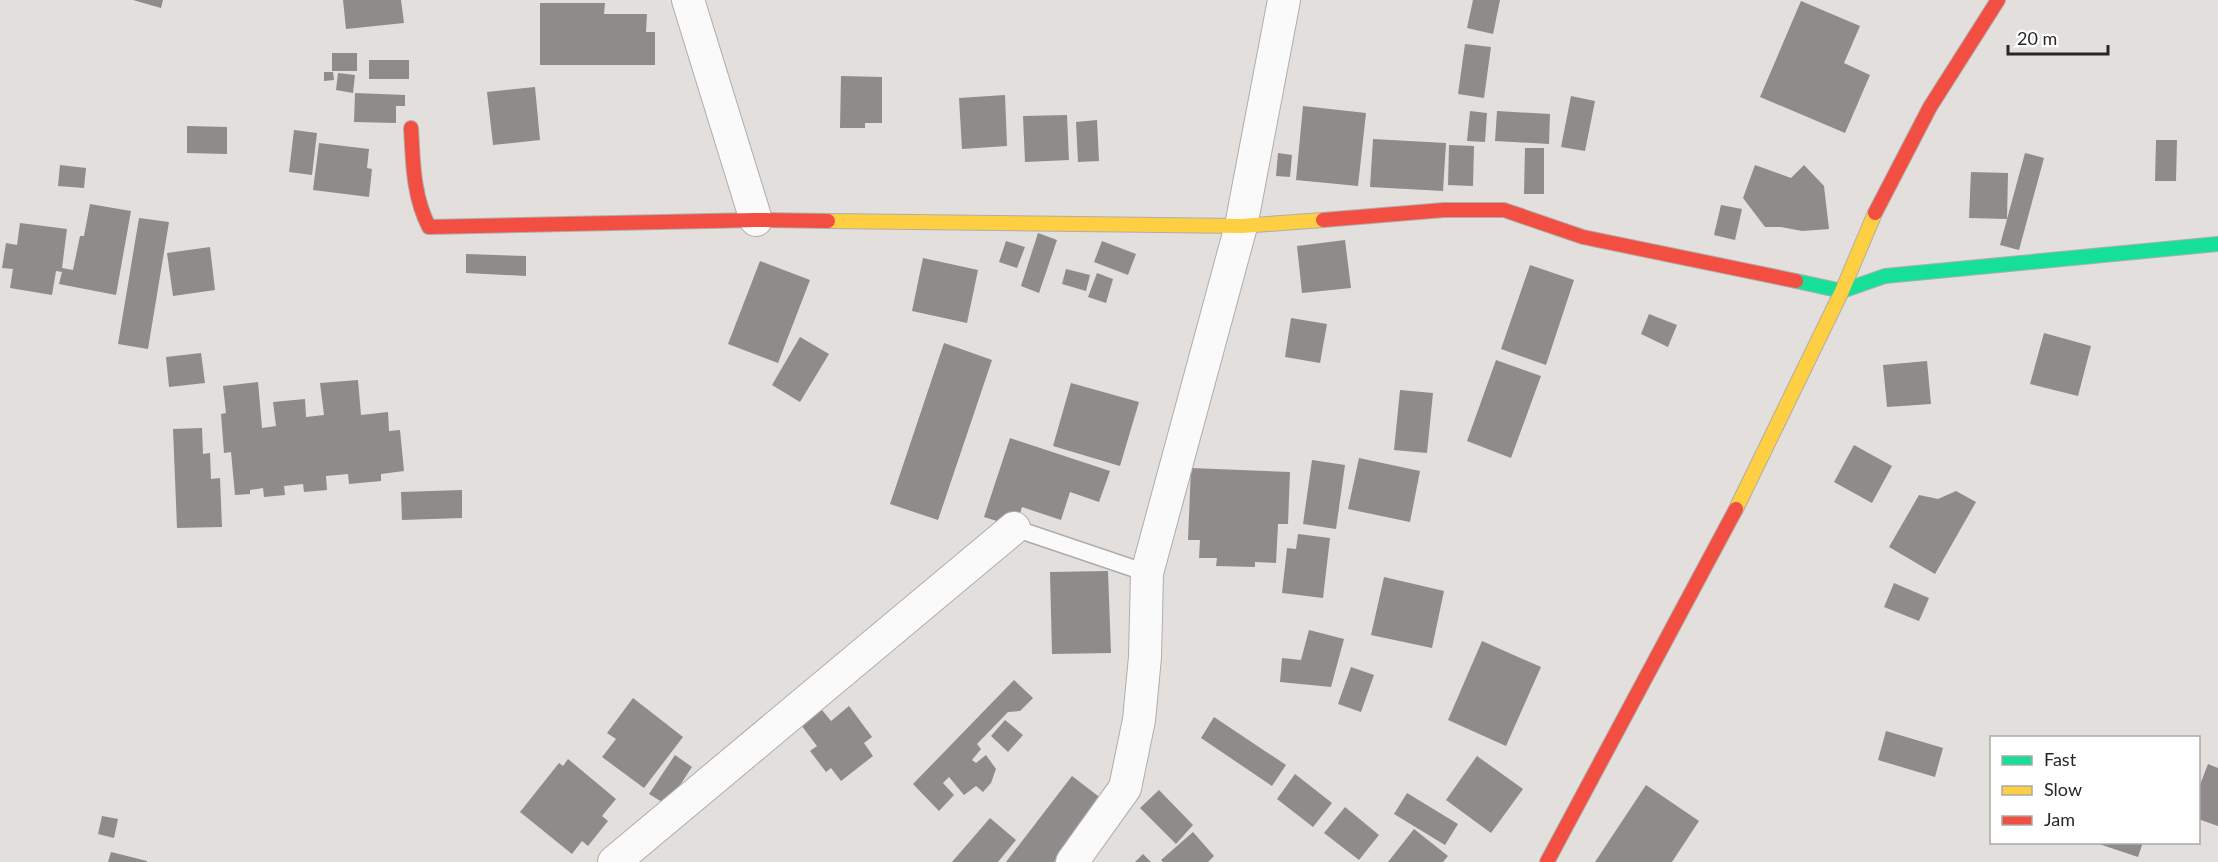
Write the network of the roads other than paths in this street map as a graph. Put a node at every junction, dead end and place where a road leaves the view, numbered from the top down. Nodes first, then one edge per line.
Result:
1 (688, 0) edge
2 (1284, 0) edge
3 (1998, 0) edge
4 (411, 129) dead end
5 (756, 220) junction
6 (1241, 226) junction
7 (2218, 244) edge
8 (1842, 291) junction
9 (1014, 528) joint
10 (1148, 573) junction
11 (614, 862) edge
12 (1072, 862) edge
13 (1546, 862) edge

1 - 5 street
2 - 6 street
3 - 8 street
4 - 5 street
5 - 6 street
6 - 8 street
6 - 10 street
7 - 8 street
8 - 13 street
9 - 10 lane
9 - 11 street
10 - 12 street

